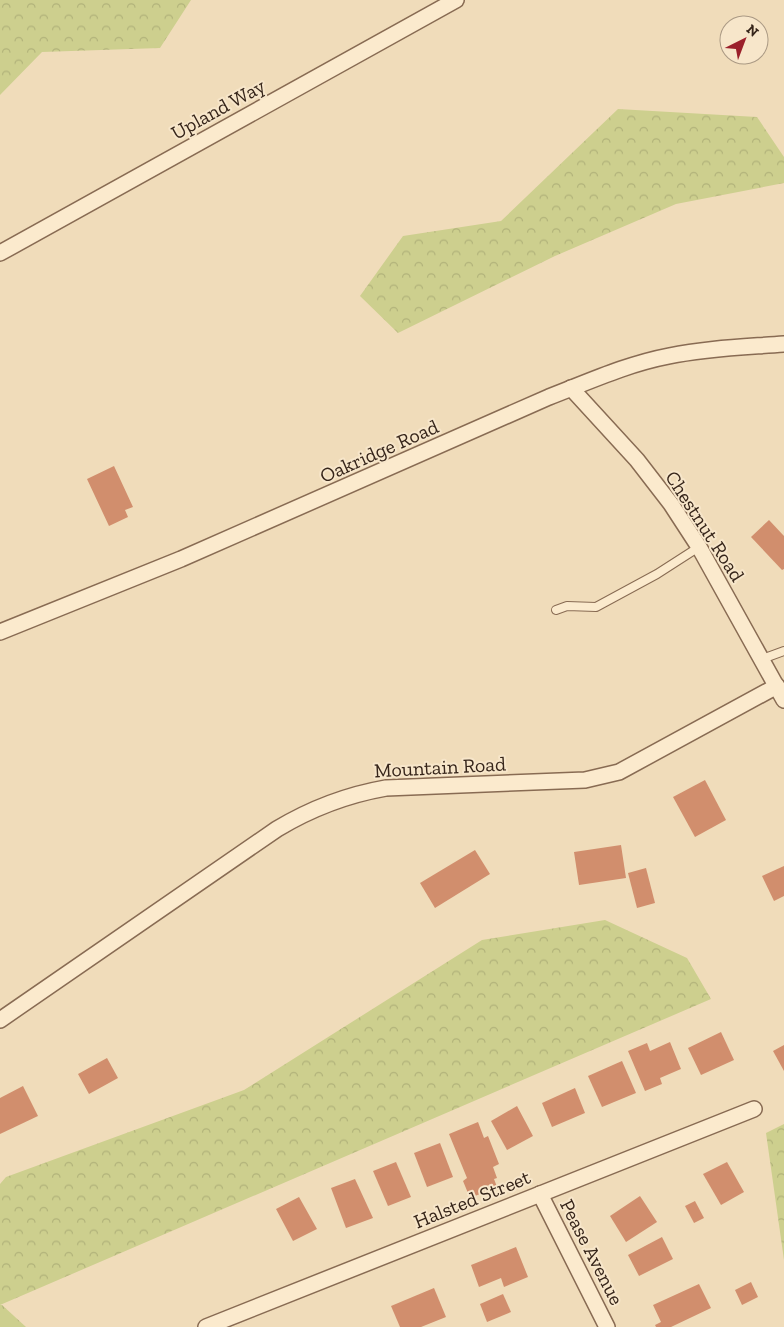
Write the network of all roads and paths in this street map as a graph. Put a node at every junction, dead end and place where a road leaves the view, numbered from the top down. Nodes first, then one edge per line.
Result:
1 (456, 0) edge
2 (0, 253) edge
3 (784, 344) edge
4 (571, 388) junction
5 (699, 547) junction
6 (556, 610) dead end
7 (0, 632) edge
8 (784, 651) edge
9 (762, 659) junction
10 (777, 686) junction
11 (784, 700) edge
12 (0, 1020) edge
13 (754, 1109) dead end
14 (540, 1194) junction
15 (211, 1326) edge
16 (607, 1327) edge

1 - 2 street, Upland Way
3 - 4 street, Oakridge Road
4 - 5 street, Chestnut Road
4 - 7 street, Oakridge Road
5 - 6 lane
5 - 9 street, Chestnut Road
8 - 9 lane
9 - 10 street, Chestnut Road
10 - 11 street, Chestnut Road
10 - 12 street, Mountain Road
13 - 14 street, Halsted Street
14 - 15 street, Halsted Street
14 - 16 street, Pease Avenue

